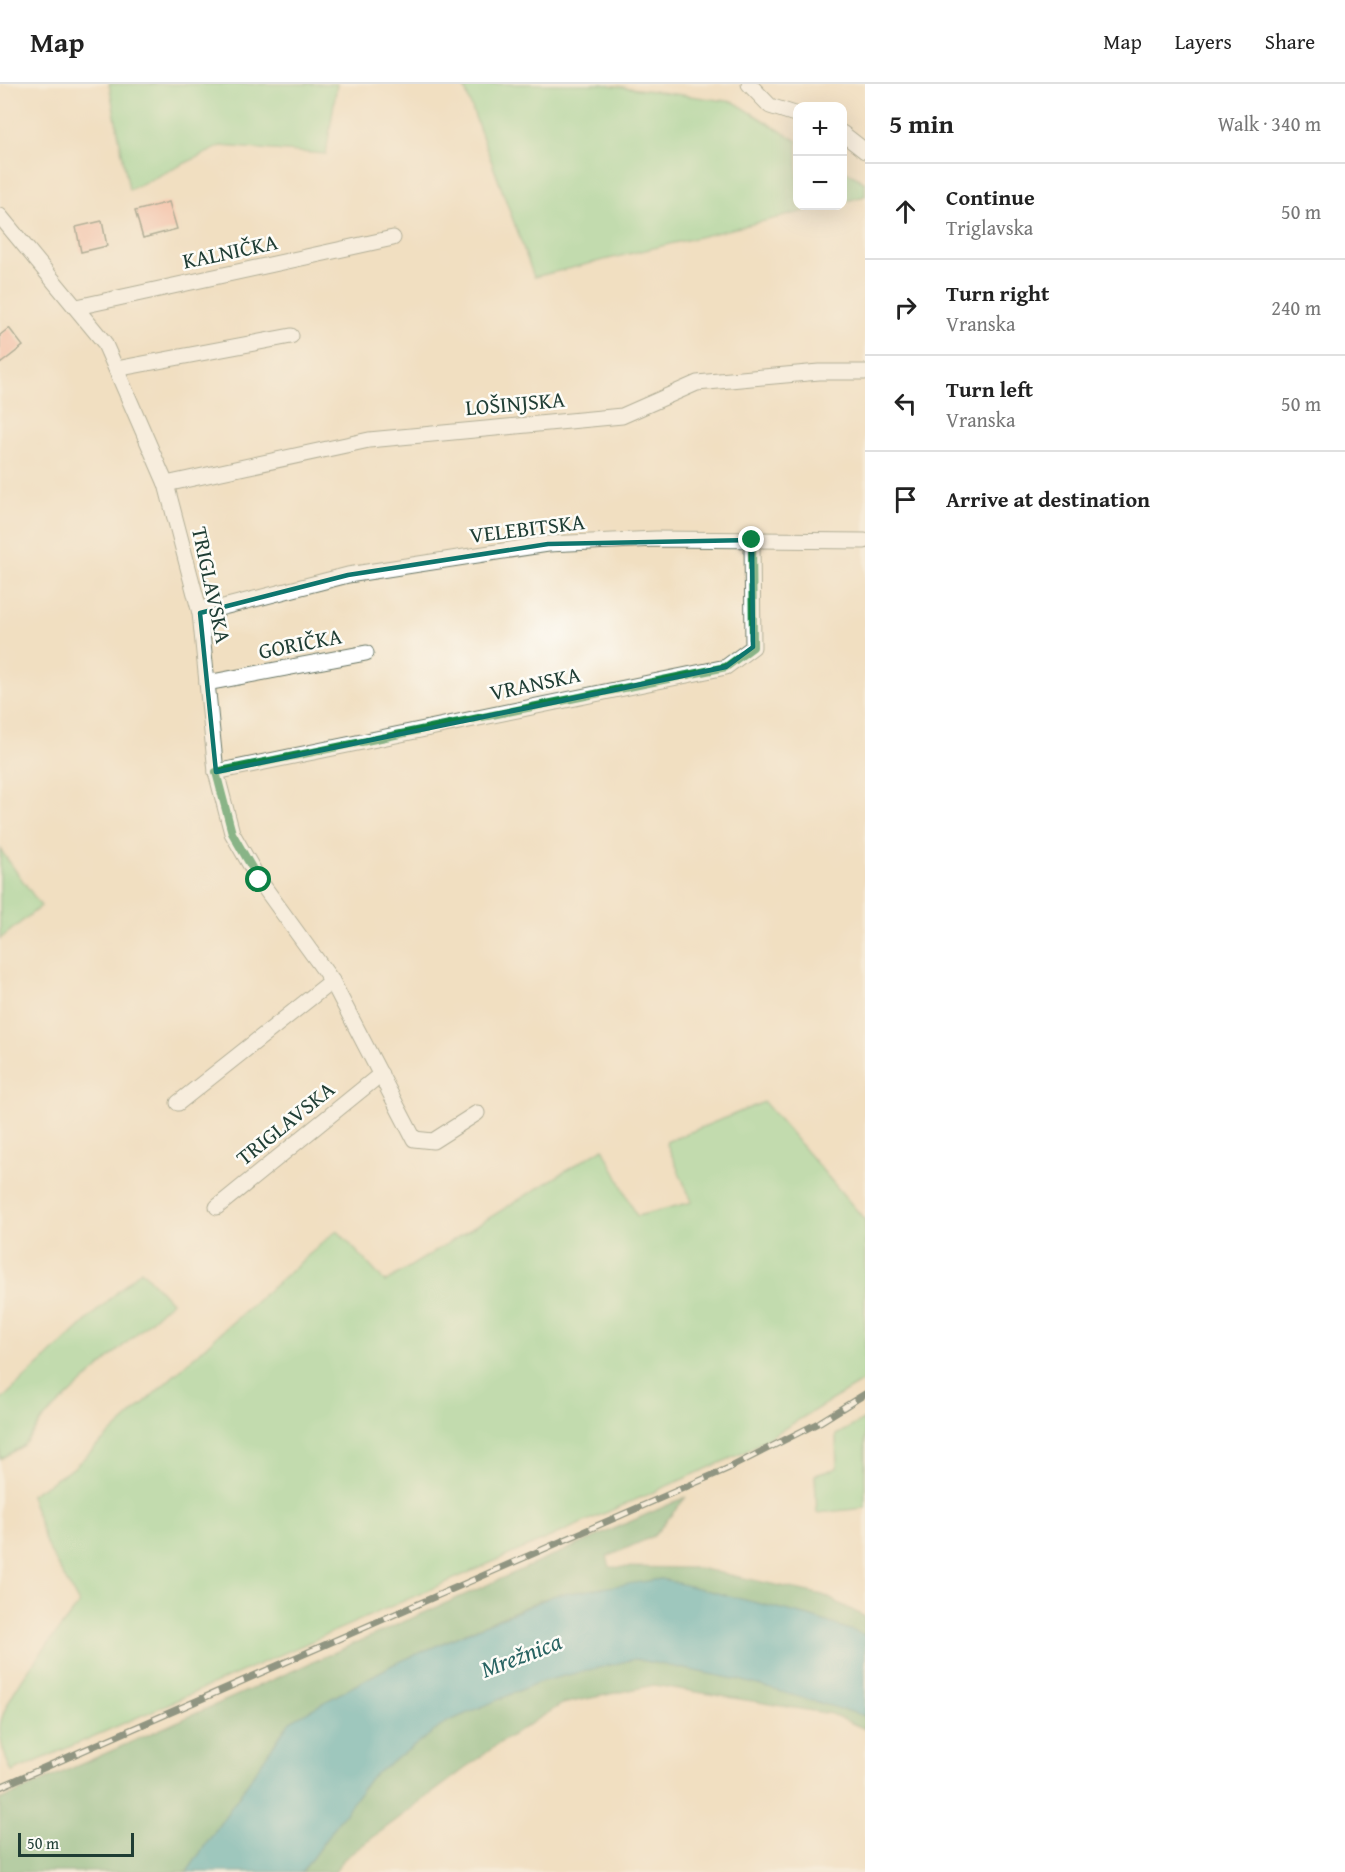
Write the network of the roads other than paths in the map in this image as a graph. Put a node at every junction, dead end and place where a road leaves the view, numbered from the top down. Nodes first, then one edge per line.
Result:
1 (748, 84) edge
2 (793, 113) edge
3 (847, 137) edge
4 (865, 151) edge
5 (0, 216) edge
6 (393, 238) dead end
7 (77, 307) junction
8 (291, 336) dead end
9 (116, 369) junction
10 (865, 372) edge
11 (166, 484) junction
12 (752, 540) junction
13 (865, 541) edge
14 (200, 613) junction
15 (366, 653) dead end
16 (207, 683) junction
17 (216, 772) junction
18 (332, 981) junction
19 (381, 1074) junction
20 (178, 1103) dead end
21 (477, 1113) dead end
22 (217, 1207) dead end

1 - 2 street
3 - 4 street
5 - 7 street, TRIGLAVSKA
6 - 7 street, KALNIČKA
7 - 9 street, TRIGLAVSKA
8 - 9 street
9 - 11 street, TRIGLAVSKA
10 - 11 street, LOŠINJSKA
11 - 14 street, TRIGLAVSKA
12 - 13 street, VELEBITSKA
12 - 14 street, VELEBITSKA
12 - 17 street, VRANSKA
14 - 16 street, TRIGLAVSKA
15 - 16 street, GORIČKA
16 - 17 street, TRIGLAVSKA
17 - 18 street, TRIGLAVSKA
18 - 19 street, TRIGLAVSKA
18 - 20 street
19 - 21 street, TRIGLAVSKA
19 - 22 street, TRIGLAVSKA

